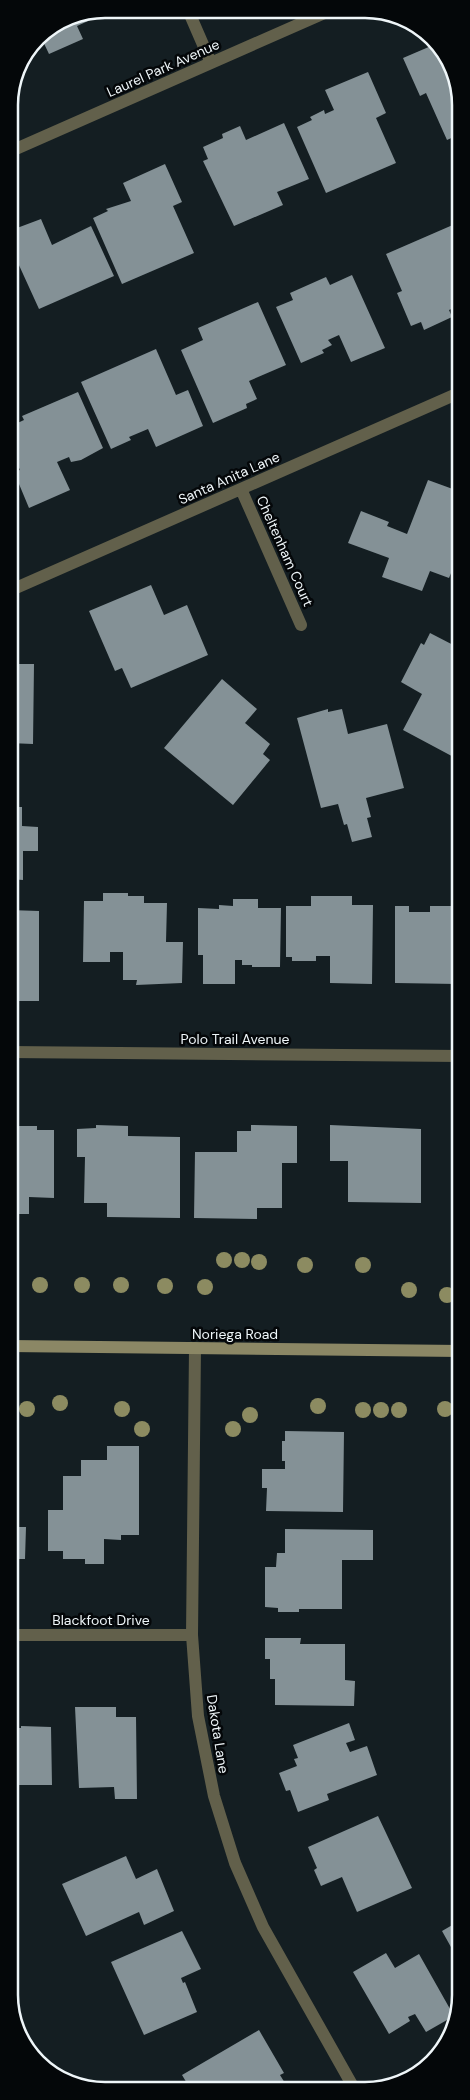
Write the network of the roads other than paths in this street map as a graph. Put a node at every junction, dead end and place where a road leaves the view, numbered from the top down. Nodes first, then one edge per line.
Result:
1 (191, 18) edge
2 (313, 18) edge
3 (211, 63) junction
4 (18, 148) edge
5 (452, 396) edge
6 (241, 489) junction
7 (18, 587) edge
8 (301, 625) dead end
9 (18, 1052) edge
10 (452, 1056) edge
11 (18, 1346) edge
12 (195, 1348) junction
13 (452, 1350) edge
14 (18, 1635) edge
15 (192, 1635) junction
16 (350, 2082) edge

1 - 3 street
2 - 3 street, Laurel Park Avenue
3 - 4 street, Laurel Park Avenue
5 - 6 street, Santa Anita Lane
6 - 7 street, Santa Anita Lane
6 - 8 street, Cheltenham Court
9 - 10 street, Polo Trail Avenue
11 - 12 street, Noriega Road
12 - 13 street, Noriega Road
12 - 15 street, Dakota Lane
14 - 15 street, Blackfoot Drive
15 - 16 street, Dakota Lane

